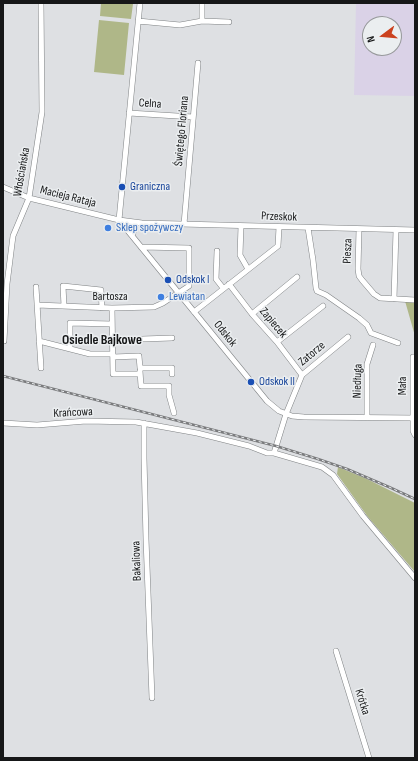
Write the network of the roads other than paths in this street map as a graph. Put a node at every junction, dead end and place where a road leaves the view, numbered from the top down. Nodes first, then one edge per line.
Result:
1 (41, 3) edge
2 (140, 3) edge
3 (202, 3) edge
4 (138, 21) junction
5 (202, 21) junction
6 (229, 22) dead end
7 (198, 63) dead end
8 (129, 113) junction
9 (193, 117) junction
10 (3, 187) edge
11 (29, 198) junction
12 (119, 220) junction
13 (131, 222) junction
14 (142, 223) junction
15 (184, 224) junction
16 (241, 226) junction
17 (279, 227) junction
18 (308, 228) junction
19 (126, 229) junction
20 (134, 229) junction
21 (359, 229) junction
22 (396, 230) junction
23 (415, 230) edge
24 (132, 236) junction
25 (140, 247) junction
26 (217, 251) dead end
27 (248, 269) junction
28 (297, 277) dead end
29 (229, 284) junction
30 (36, 287) dead end
31 (223, 288) junction
32 (178, 293) junction
33 (394, 299) junction
34 (415, 300) edge
35 (37, 305) junction
36 (64, 306) junction
37 (322, 306) dead end
38 (102, 308) junction
39 (112, 308) junction
40 (194, 312) junction
41 (252, 314) junction
42 (112, 324) junction
43 (348, 337) dead end
44 (172, 338) dead end
45 (113, 340) junction
46 (39, 341) junction
47 (4, 342) dead end
48 (277, 342) junction
49 (398, 343) dead end
50 (373, 345) dead end
51 (70, 348) junction
52 (113, 355) junction
53 (415, 357) edge
54 (41, 368) dead end
55 (140, 371) junction
56 (172, 374) dead end
57 (302, 375) junction
58 (174, 413) dead end
59 (286, 414) junction
60 (367, 418) junction
61 (414, 418) edge
62 (3, 423) edge
63 (144, 423) junction
64 (415, 435) edge
65 (274, 454) junction
66 (415, 578) edge
67 (336, 652) dead end
68 (152, 698) dead end
69 (369, 758) edge

1 - 11 street, Włościańska
2 - 4 street
3 - 5 street
4 - 5 street
4 - 8 street
5 - 6 street
7 - 9 street, Świętego Floriana
8 - 9 street, Celna
8 - 12 street
9 - 15 street, Świętego Floriana
10 - 11 street, Macieja Rataja
11 - 12 street, Macieja Rataja
11 - 47 street, Włościańska
12 - 13 street, Macieja Rataja
12 - 19 street
13 - 14 street, Przeskok
13 - 19 street
13 - 20 street
14 - 15 street, Przeskok
14 - 20 street
15 - 16 street, Przeskok
16 - 17 street, Przeskok
16 - 27 street
17 - 18 street, Przeskok
17 - 27 street
18 - 21 street, Przeskok
18 - 49 street
19 - 20 street
19 - 24 street, Odskok
20 - 24 street
21 - 22 street, Przeskok
21 - 33 street, Piesza
22 - 23 street, Przeskok
22 - 33 street
24 - 25 street, Odskok
25 - 32 street, Odskok
25 - 32 street, Bartosza
26 - 31 street
27 - 29 street
28 - 41 street
29 - 31 street
29 - 41 street, Zapiecek
30 - 35 street
31 - 40 street
32 - 39 street, Bartosza
32 - 40 street, Odskok
33 - 34 street, Piesza
35 - 36 street, Bartosza
35 - 46 street
36 - 38 street, Bartosza
36 - 38 street
37 - 48 street
38 - 39 street, Bartosza
39 - 42 street
40 - 59 street, Odskok
41 - 48 street, Zapiecek
42 - 45 street
42 - 51 street
43 - 57 street, Zatorze
44 - 45 street
45 - 52 street
46 - 51 street
46 - 54 street
48 - 57 street, Zapiecek
50 - 60 street, Niedługa
51 - 52 street
52 - 55 street
52 - 55 street
53 - 61 street, Mała
55 - 56 street
55 - 58 street
57 - 59 street, Zatorze
59 - 60 street
59 - 65 street
60 - 61 street
61 - 64 street, Mała
62 - 63 street, Krańcowa
63 - 65 street, Krańcowa
63 - 68 street, Bakaliowa
65 - 66 street, Krańcowa
67 - 69 street, Krótka

